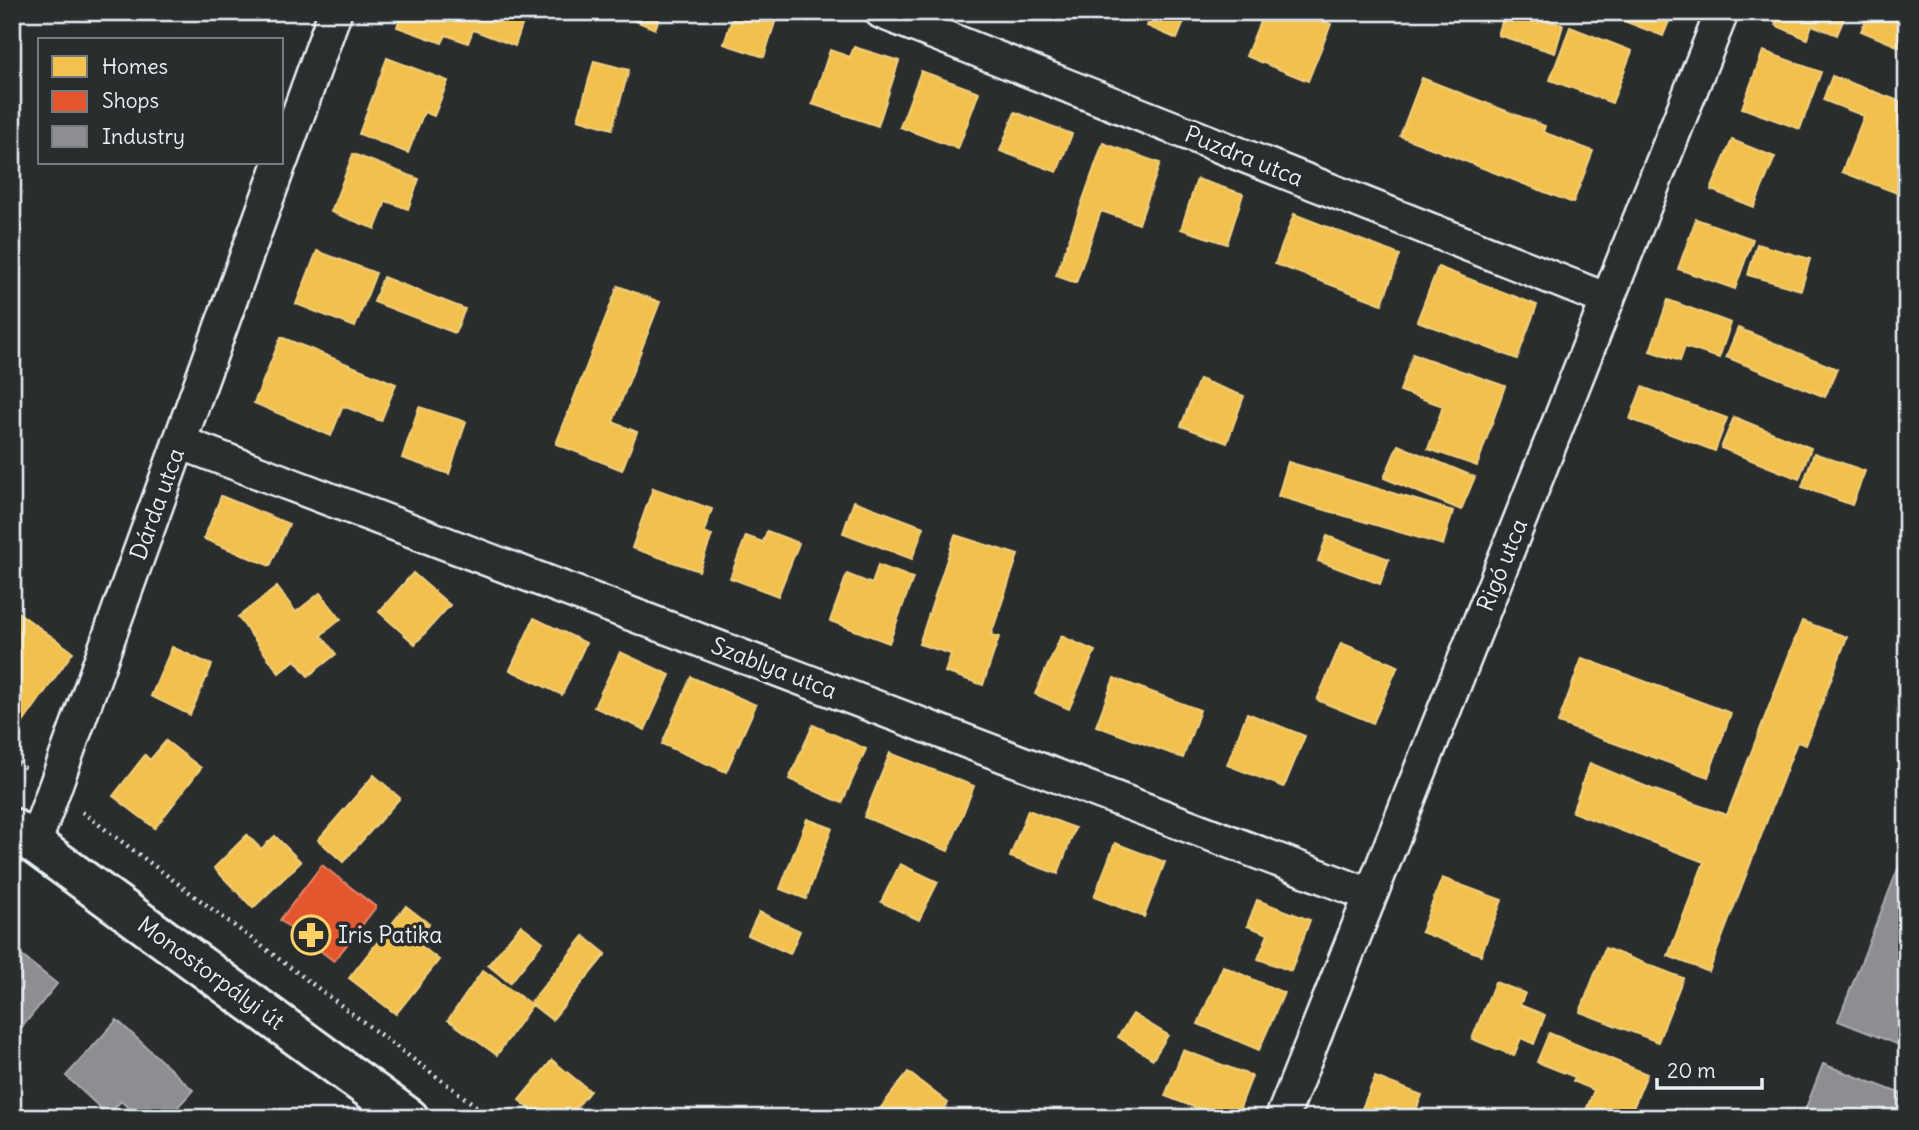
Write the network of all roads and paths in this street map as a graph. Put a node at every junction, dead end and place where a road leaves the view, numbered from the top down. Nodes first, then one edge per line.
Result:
1 (335, 12) edge
2 (881, 12) edge
3 (1722, 12) edge
4 (284, 153) edge
5 (280, 164) edge
6 (1608, 300) junction
7 (179, 442) junction
8 (12, 758) edge
9 (54, 790) junction
10 (23, 837) edge
11 (1370, 895) junction
12 (409, 1118) edge
13 (492, 1118) edge
14 (1282, 1118) edge

1 - 4 street, Dárda utca
2 - 6 street, Puzdra utca
3 - 6 street, Rigó utca
5 - 7 street, Dárda utca
6 - 11 street, Rigó utca
7 - 9 street, Dárda utca
7 - 11 street, Szablya utca
8 - 9 path
9 - 10 street, Dárda utca
9 - 13 path
10 - 12 street, Monostorpályi út
11 - 14 street, Rigó utca

